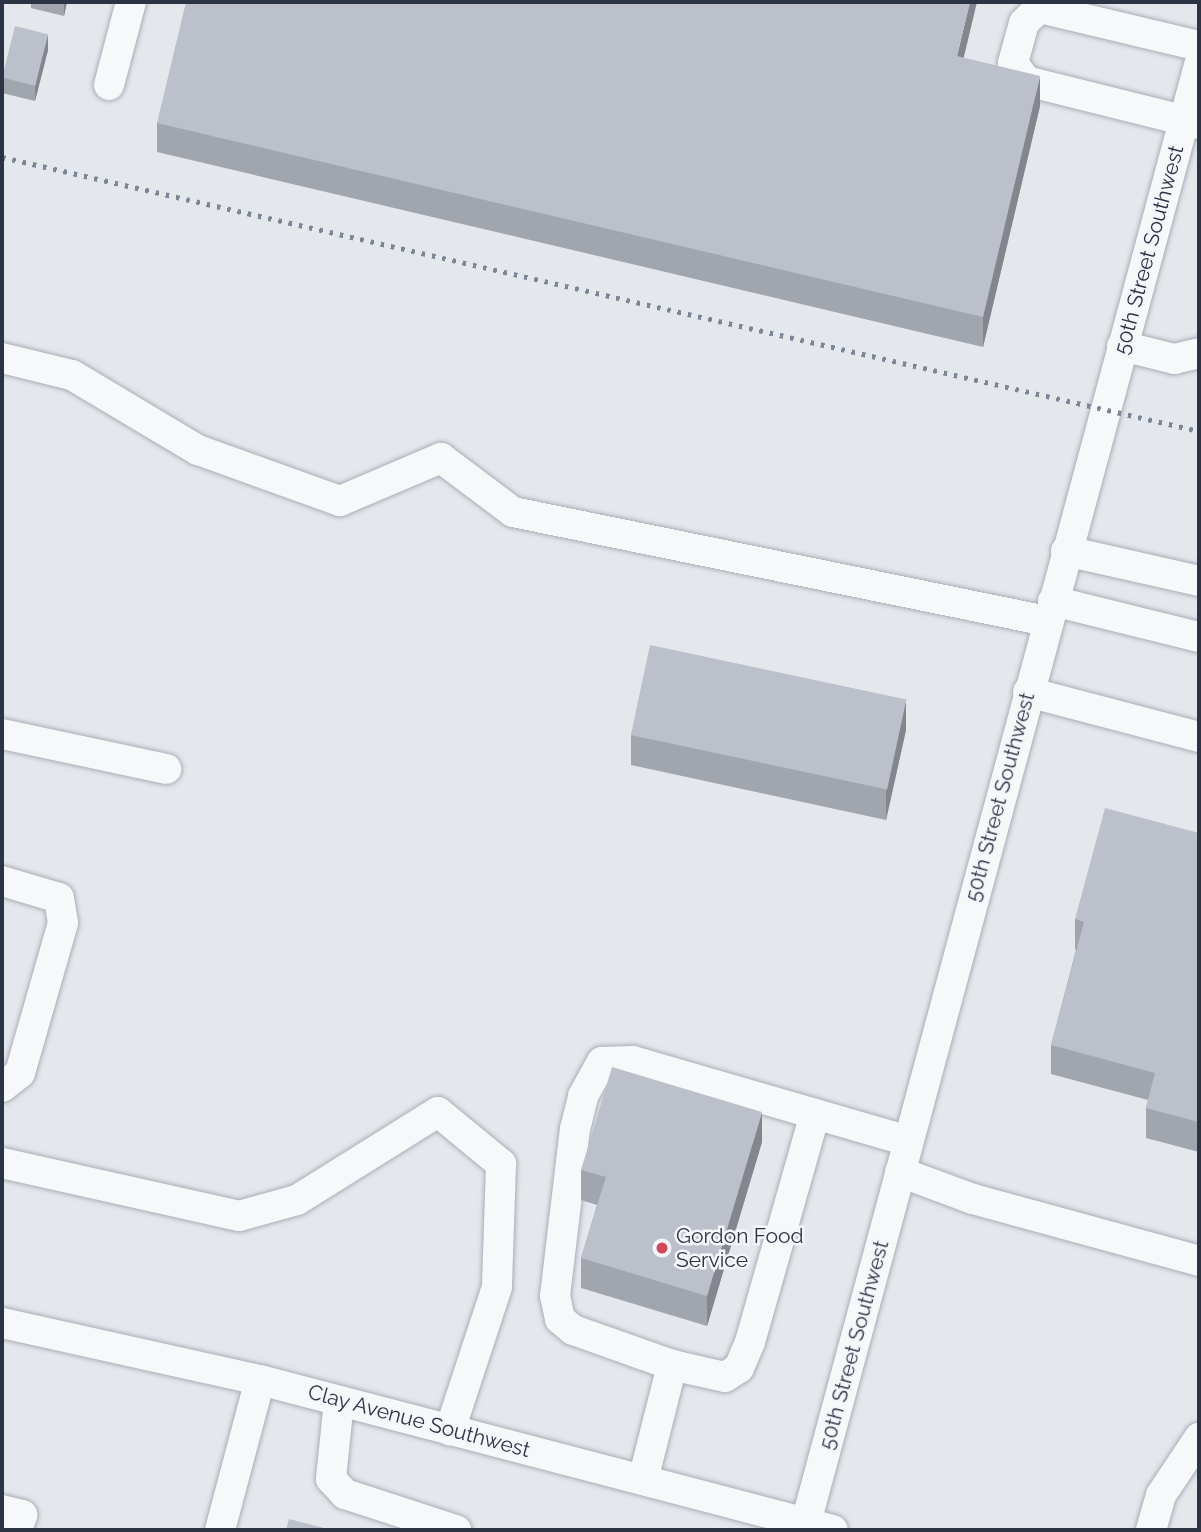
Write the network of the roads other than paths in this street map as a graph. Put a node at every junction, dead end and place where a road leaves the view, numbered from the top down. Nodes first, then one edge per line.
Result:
1 (131, 2) edge
2 (1199, 46) edge
3 (1199, 65) edge
4 (109, 85) dead end
5 (1192, 122) edge
6 (1122, 346) junction
7 (1199, 353) edge
8 (2, 358) edge
9 (1066, 551) junction
10 (1199, 581) edge
11 (1050, 611) junction
12 (1199, 637) edge
13 (1028, 692) junction
14 (2, 734) edge
15 (1199, 737) edge
16 (166, 769) dead end
17 (2, 881) edge
18 (2, 1087) edge
19 (815, 1114) junction
20 (908, 1141) junction
21 (2, 1163) edge
22 (900, 1172) junction
23 (1199, 1261) edge
24 (2, 1323) edge
25 (671, 1365) junction
26 (260, 1380) junction
27 (339, 1401) junction
28 (450, 1430) junction
29 (1199, 1438) edge
30 (643, 1480) junction
31 (2, 1510) edge
32 (815, 1528) edge
33 (17, 1530) edge
34 (220, 1530) edge
35 (456, 1530) edge
36 (1151, 1530) edge

1 - 4 street
2 - 5 street
3 - 5 street, 50th Street Southwest
5 - 6 street, 50th Street Southwest
6 - 7 street
6 - 9 street, 50th Street Southwest
8 - 11 street
9 - 10 street
9 - 11 street, 50th Street Southwest
11 - 12 street
11 - 13 street, 50th Street Southwest
13 - 15 street
13 - 20 street, 50th Street Southwest
14 - 16 street
17 - 18 street
19 - 20 street
19 - 25 street
19 - 25 street
20 - 22 street, 50th Street Southwest
21 - 28 street
22 - 23 street
22 - 32 street, 50th Street Southwest
24 - 26 street, Clay Avenue Southwest
25 - 30 street
26 - 27 street, Clay Avenue Southwest
26 - 34 street
27 - 28 street, Clay Avenue Southwest
27 - 35 street
28 - 30 street, Clay Avenue Southwest
29 - 36 street
30 - 32 street, Clay Avenue Southwest
31 - 33 street

